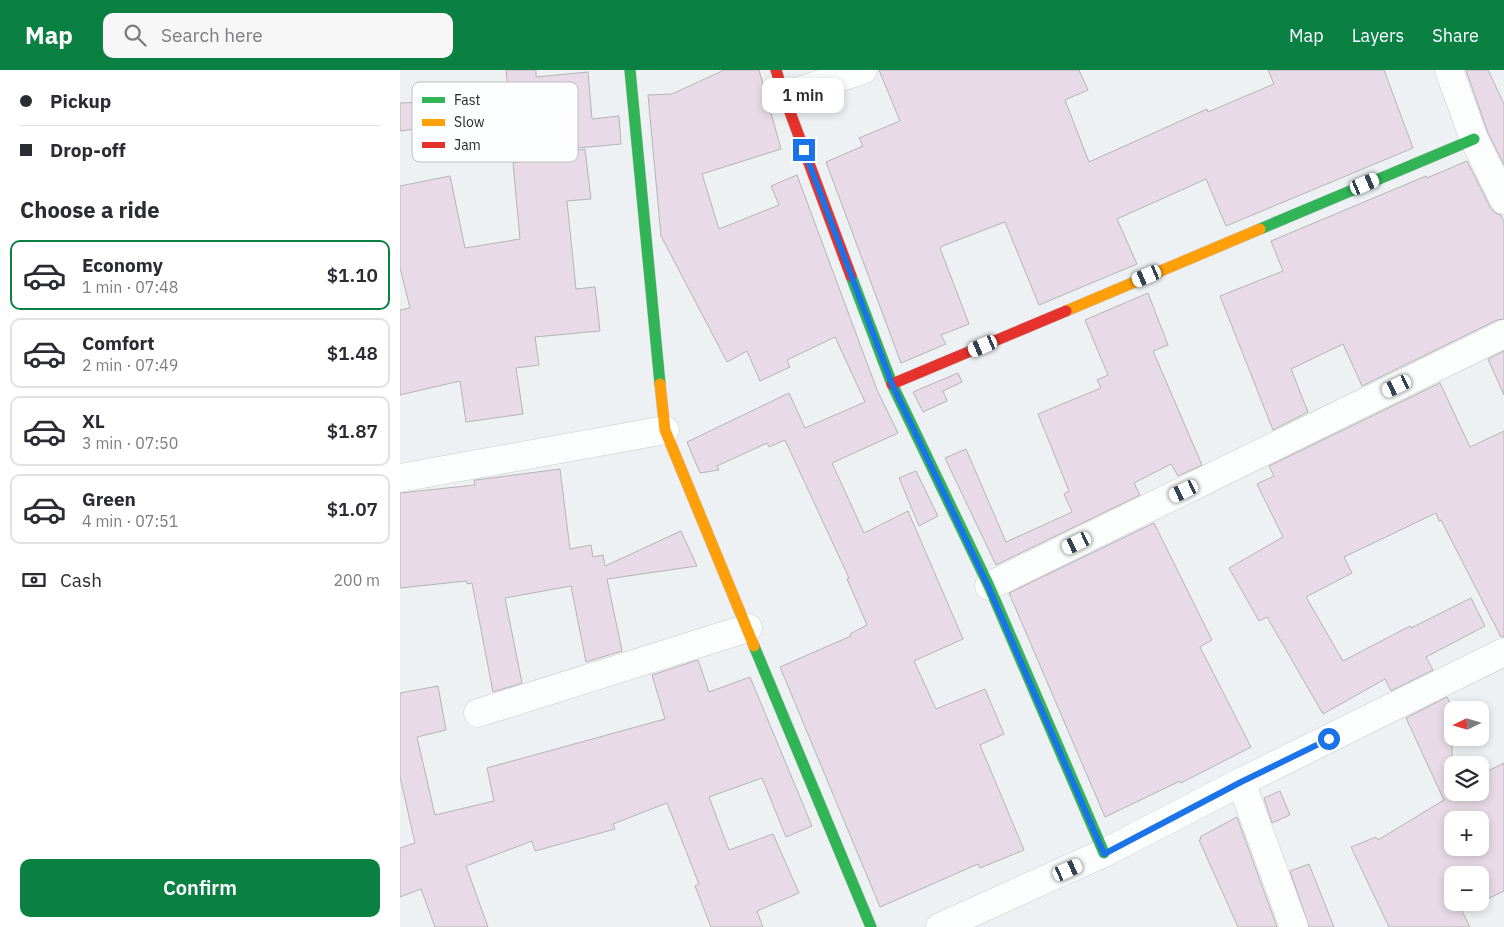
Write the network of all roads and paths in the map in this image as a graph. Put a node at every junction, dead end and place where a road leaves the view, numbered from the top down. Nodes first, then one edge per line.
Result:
1 (630, 70) edge
2 (776, 70) edge
3 (863, 70) edge
4 (1448, 70) edge
5 (784, 96) junction
6 (1474, 138) junction
7 (1504, 200) edge
8 (1504, 334) edge
9 (892, 384) junction
10 (665, 430) junction
11 (400, 478) edge
12 (988, 586) junction
13 (748, 628) junction
14 (1504, 652) edge
15 (478, 713) dead end
16 (1241, 782) junction
17 (1104, 854) junction
18 (871, 927) edge
19 (940, 927) edge
20 (1294, 927) edge

1 - 10 street
2 - 5 street
3 - 5 street
4 - 6 street
5 - 9 street
6 - 7 street
6 - 9 street
8 - 12 street
9 - 12 street
10 - 11 street
10 - 13 street
12 - 17 street
13 - 15 street
13 - 18 street
14 - 16 street
16 - 17 street
16 - 20 street
17 - 19 street

